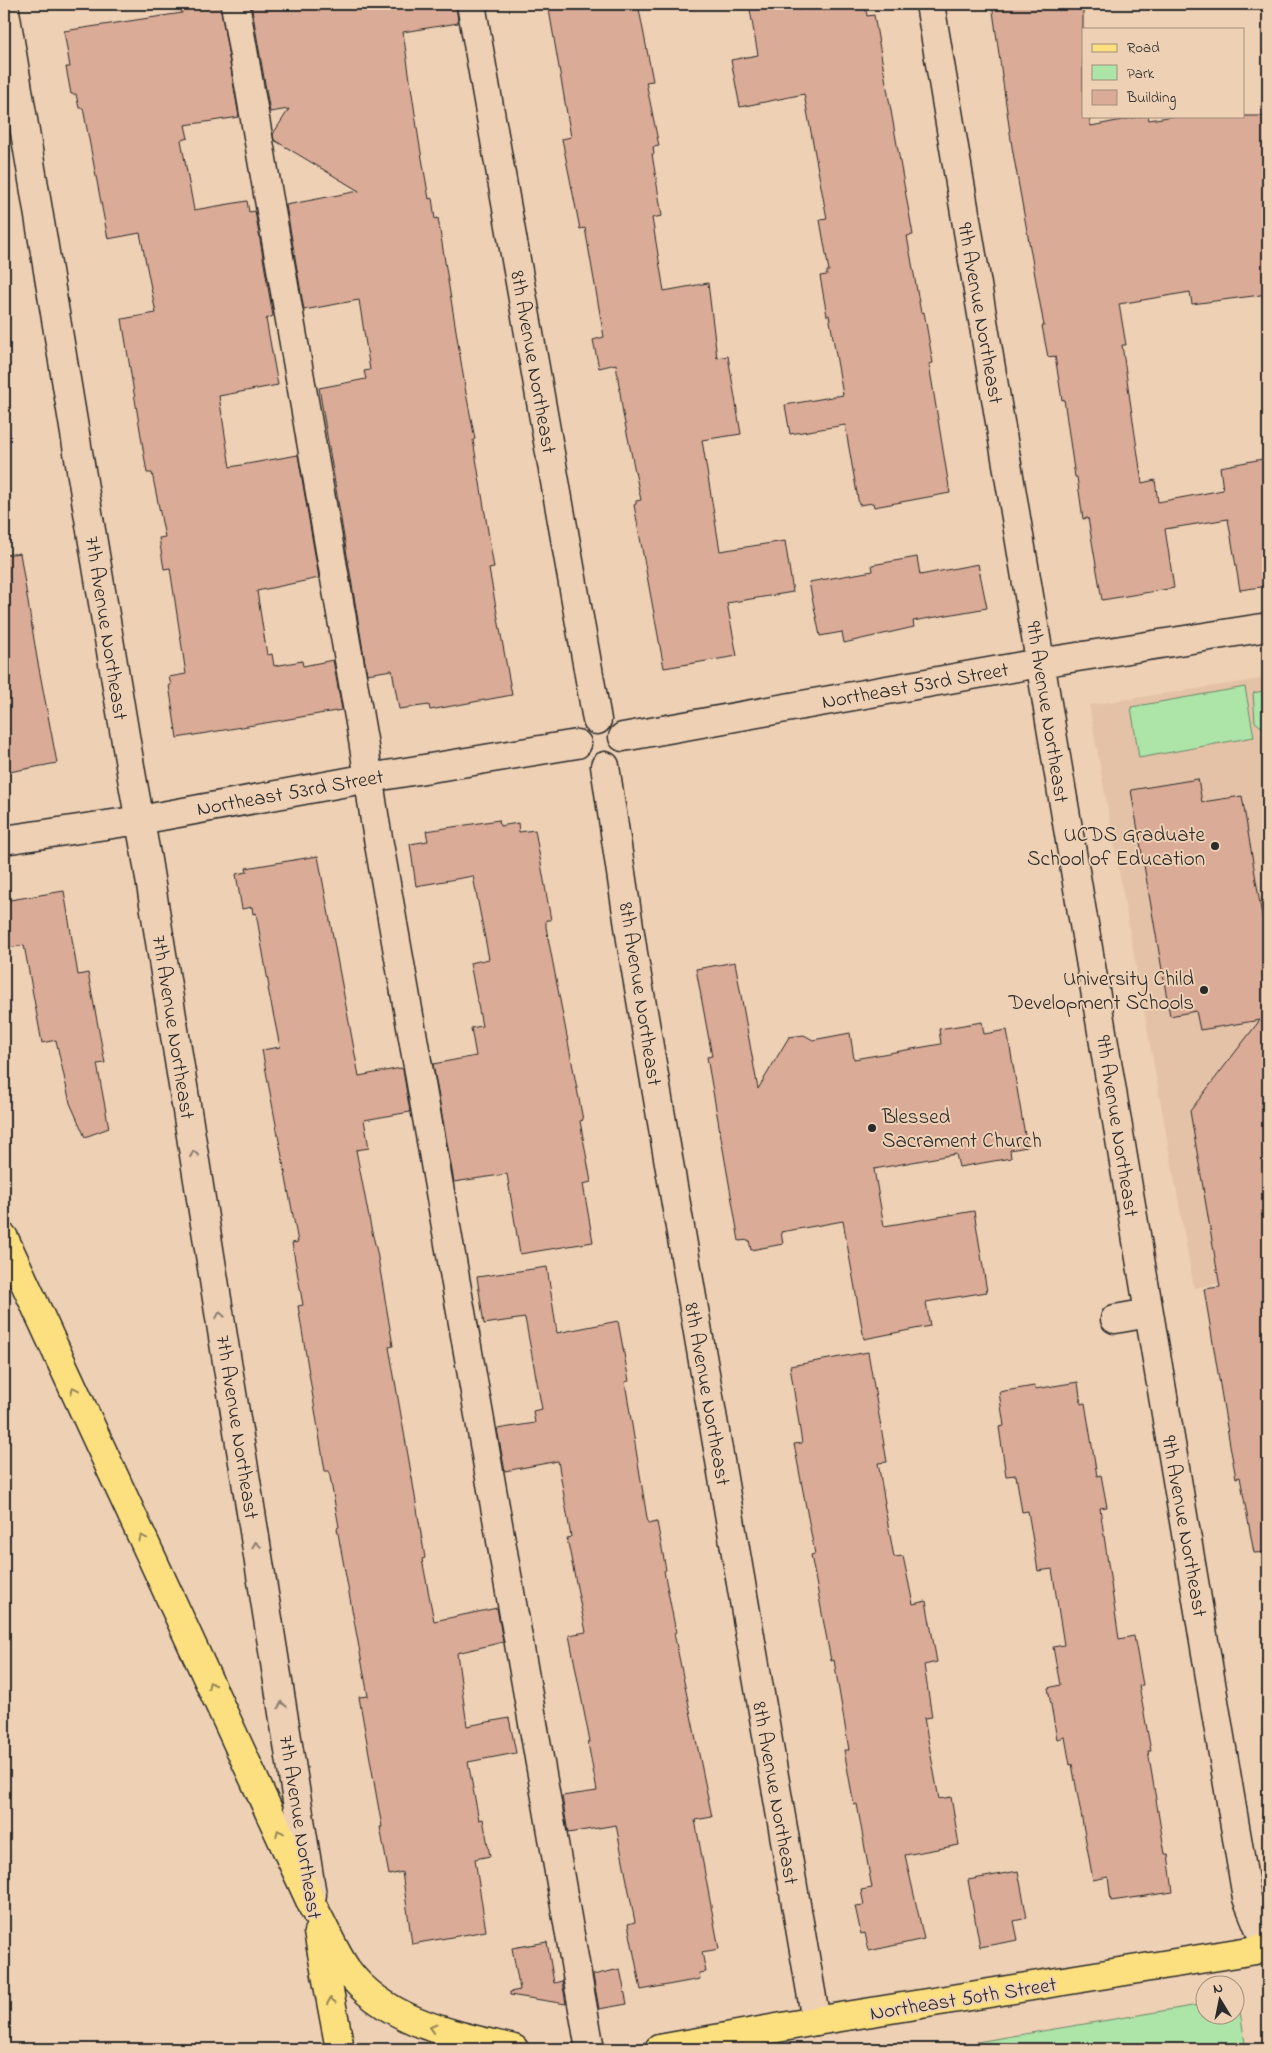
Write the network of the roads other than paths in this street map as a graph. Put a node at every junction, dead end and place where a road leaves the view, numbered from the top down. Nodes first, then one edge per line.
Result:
1 (235, 4) edge
2 (471, 4) edge
3 (930, 4) edge
4 (4, 6) edge
5 (1268, 627) edge
6 (1040, 663) junction
7 (597, 720) junction
8 (623, 737) junction
9 (577, 744) junction
10 (605, 766) junction
11 (369, 778) junction
12 (140, 820) junction
13 (4, 840) edge
14 (4, 1238) edge
15 (1149, 1313) junction
16 (1115, 1319) dead end
17 (314, 1909) junction
18 (1268, 1948) edge
19 (816, 2021) junction
20 (340, 2049) edge
21 (514, 2049) edge
22 (590, 2049) edge
23 (658, 2049) edge

1 - 11 street
2 - 7 street, 8th Avenue Northeast
3 - 6 street, 9th Avenue Northeast
4 - 12 street, 7th Avenue Northeast
5 - 6 street, Northeast 53rd Street
6 - 8 street, Northeast 53rd Street
6 - 15 street, 9th Avenue Northeast
7 - 8 street
7 - 9 street
8 - 10 street
9 - 10 street
9 - 11 street, Northeast 53rd Street
10 - 19 street, 8th Avenue Northeast
11 - 12 street, Northeast 53rd Street
11 - 22 street
12 - 13 street, Northeast 53rd Street
17 -> 12 street, 7th Avenue Northeast
17 -> 14 main road
15 - 16 street
15 - 18 street, 9th Avenue Northeast
20 -> 17 main road, 7th Avenue Northeast
21 -> 17 main road
18 - 19 main road, Northeast 50th Street
19 - 23 main road, Northeast 50th Street

